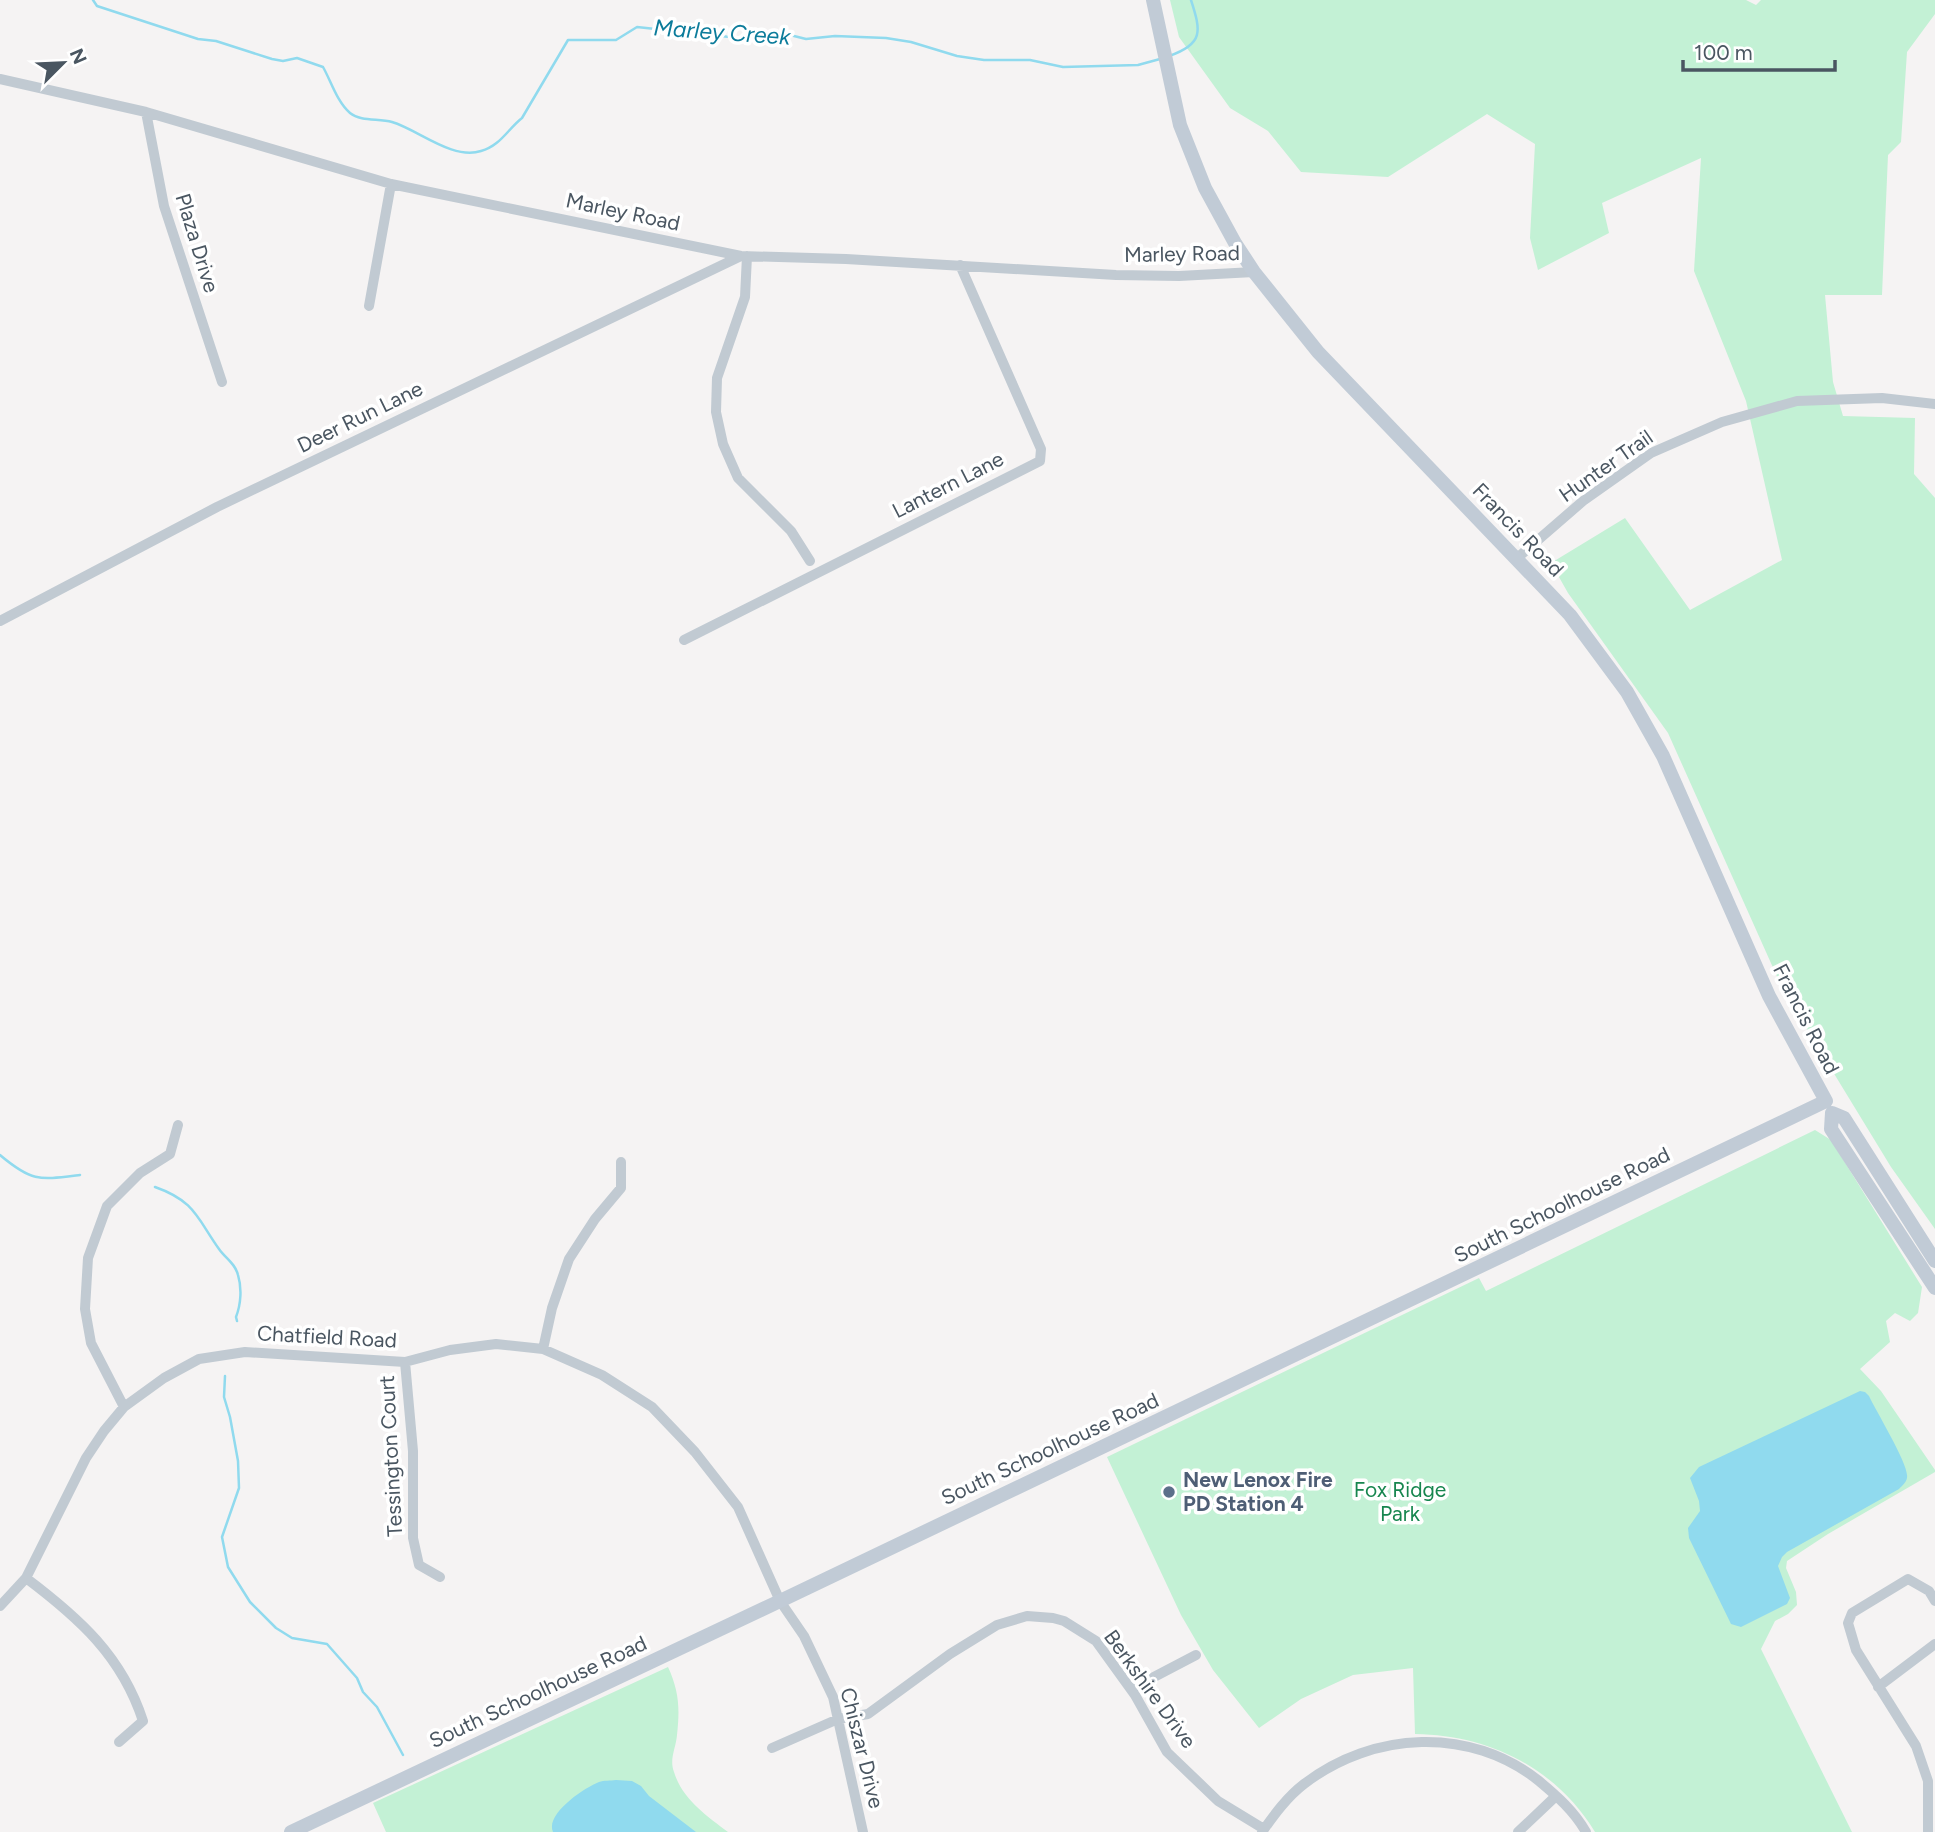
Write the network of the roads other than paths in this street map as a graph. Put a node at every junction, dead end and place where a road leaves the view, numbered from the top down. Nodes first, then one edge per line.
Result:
1 (1153, 0) edge
2 (0, 79) edge
3 (146, 112) junction
4 (391, 184) junction
5 (744, 256) junction
6 (960, 265) junction
7 (1254, 272) junction
8 (369, 306) dead end
9 (222, 382) dead end
10 (1935, 404) edge
11 (1516, 559) junction
12 (810, 561) dead end
13 (0, 621) edge
14 (684, 640) dead end
15 (1829, 1107) junction
16 (178, 1125) dead end
17 (621, 1162) dead end
18 (1935, 1261) edge
19 (1935, 1287) edge
20 (543, 1349) junction
21 (405, 1362) junction
22 (124, 1407) junction
23 (440, 1577) dead end
24 (26, 1578) junction
25 (780, 1601) junction
26 (1935, 1601) edge
27 (0, 1606) edge
28 (1935, 1644) edge
29 (1196, 1656) dead end
30 (1878, 1687) junction
31 (1131, 1689) junction
32 (838, 1719) junction
33 (119, 1742) dead end
34 (772, 1748) dead end
35 (1556, 1796) junction
36 (1263, 1830) edge
37 (291, 1832) edge
38 (863, 1832) edge
39 (1518, 1832) edge
40 (1586, 1832) edge
41 (1928, 1832) edge

1 - 7 street, Francis Road
2 - 3 street, Marley Road
3 - 4 street, Marley Road
3 - 9 street, Plaza Drive
4 - 5 street, Marley Road
4 - 8 street
5 - 6 street, Marley Road
5 - 12 street
5 - 13 street, Deer Run Lane
6 - 7 street, Marley Road
6 - 14 street, Lantern Lane
7 - 11 street, Francis Road
10 - 11 street, Hunter Trail
11 - 15 street, Francis Road
15 - 18 street, Francis Road
15 - 19 street, Francis Road
15 - 25 street, South Schoolhouse Road
16 - 22 street
17 - 20 street
20 - 21 street, Chatfield Road
20 - 25 street, Chatfield Road
21 - 22 street, Chatfield Road
21 - 23 street, Tessington Court
22 - 24 street, Chatfield Road
24 - 27 street, Chatfield Road
24 - 33 street
25 - 32 street, Chiszar Drive
25 - 37 street, South Schoolhouse Road
26 - 30 street
28 - 30 street
29 - 31 street
30 - 41 street
31 - 32 street, Berkshire Drive
31 - 36 street, Berkshire Drive
32 - 34 street, Berkshire Drive
32 - 38 street, Chiszar Drive
35 - 36 street
35 - 39 street
35 - 40 street

